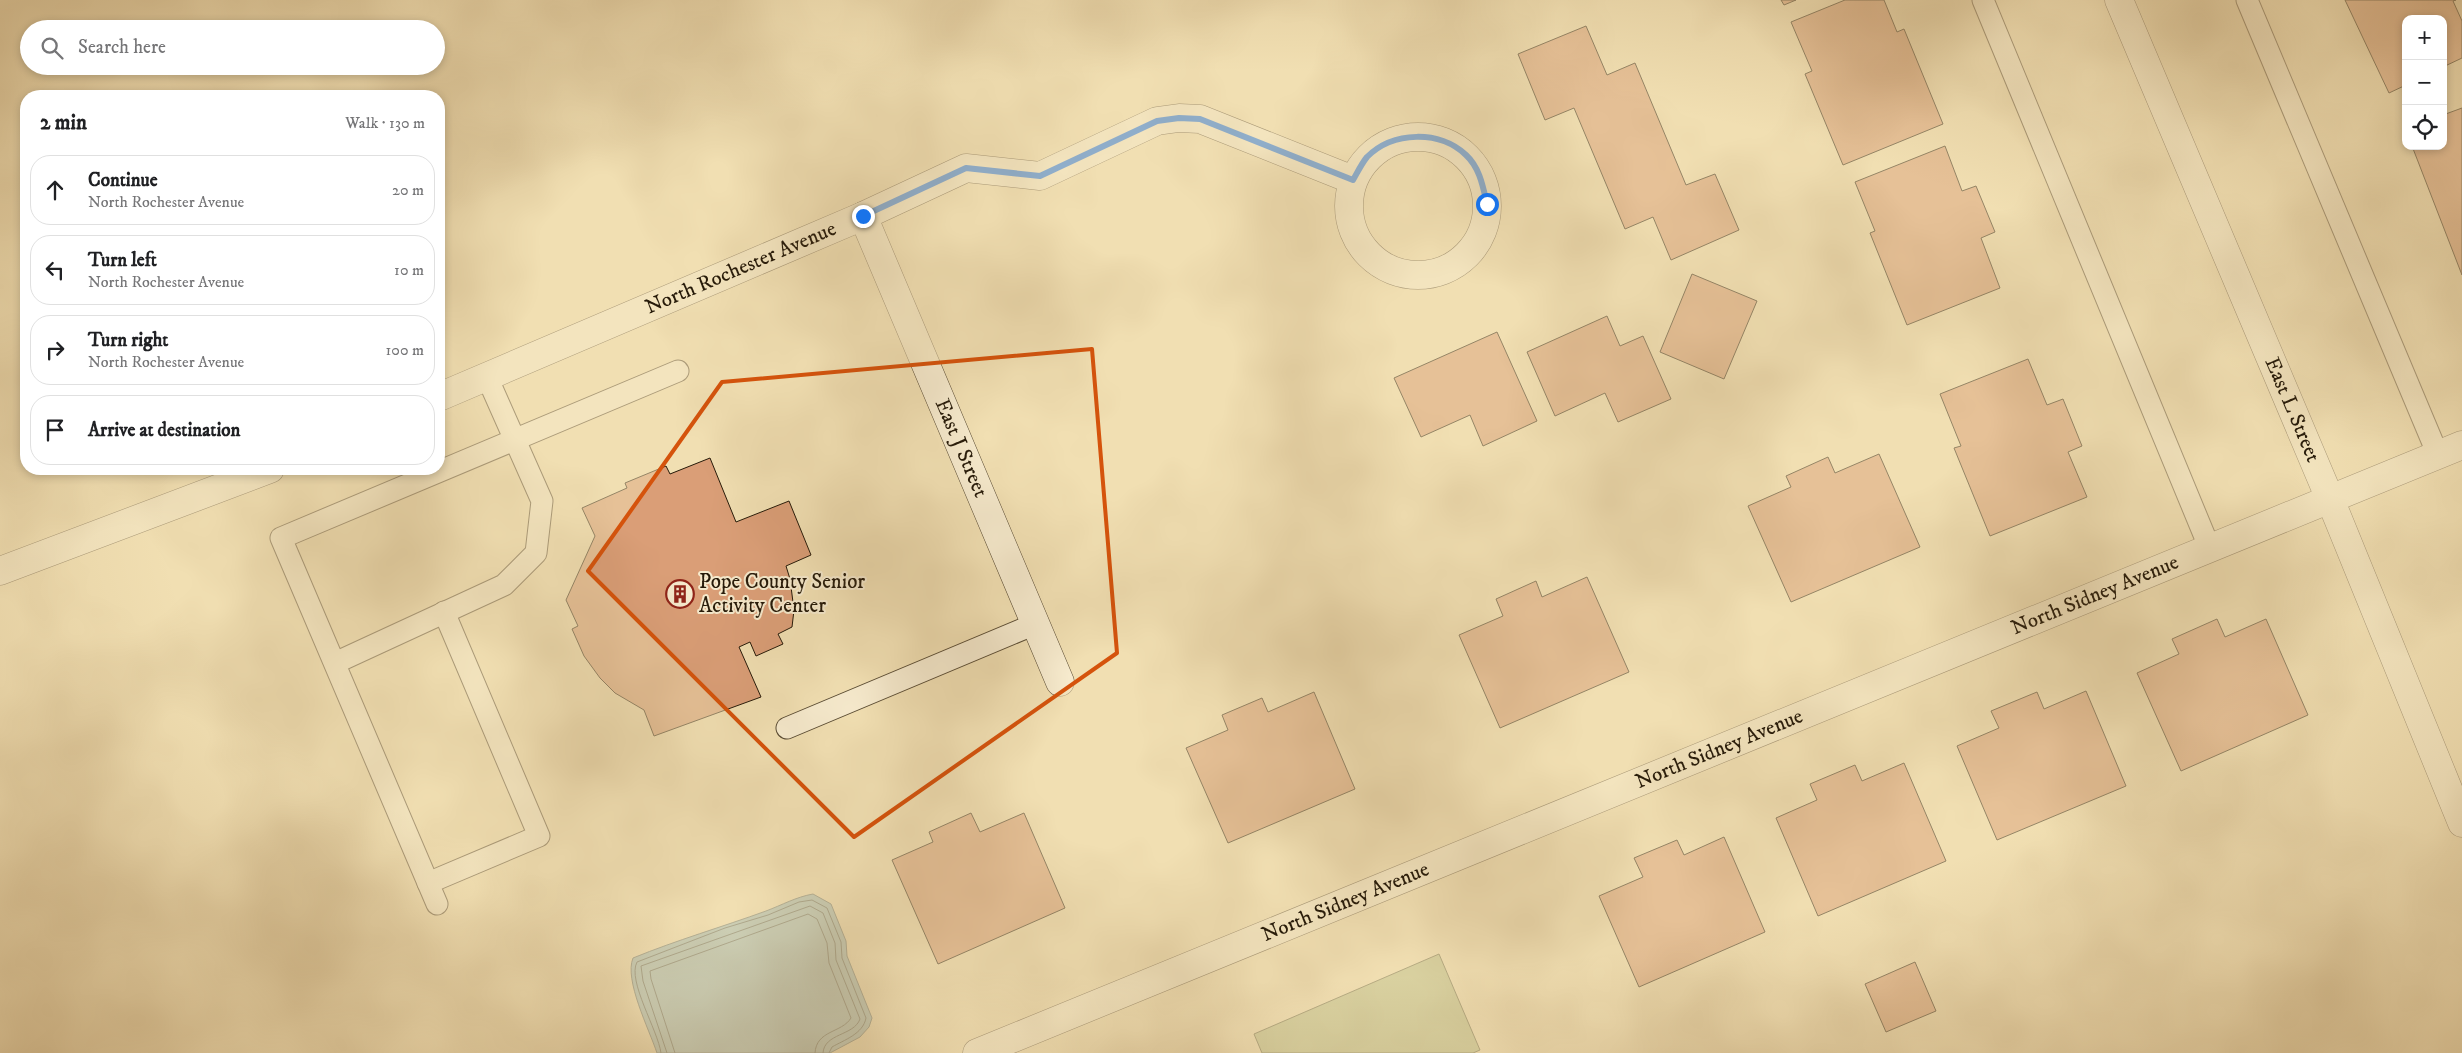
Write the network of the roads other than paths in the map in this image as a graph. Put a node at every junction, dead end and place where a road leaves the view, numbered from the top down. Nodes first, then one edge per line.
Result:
1 (1983, 0) edge
2 (2119, 0) edge
3 (2247, 0) edge
4 (1353, 180) junction
5 (863, 216) junction
6 (678, 371) dead end
7 (487, 376) junction
8 (445, 394) edge
9 (515, 440) junction
10 (2450, 450) edge
11 (445, 469) edge
12 (254, 475) edge
13 (431, 475) edge
14 (2330, 499) junction
15 (2210, 548) junction
16 (0, 572) edge
17 (444, 612) junction
18 (1036, 624) junction
19 (335, 663) junction
20 (1060, 682) dead end
21 (787, 728) dead end
22 (2462, 823) edge
23 (428, 883) junction
24 (437, 904) dead end
25 (977, 1053) edge

1 - 15 lane
2 - 14 street, East L Street
3 - 10 lane
4 - 4 street
4 - 5 street, North Rochester Avenue
5 - 7 street, North Rochester Avenue
5 - 18 street, East J Street
6 - 9 lane
7 - 8 street, North Rochester Avenue
7 - 9 lane
9 - 11 lane
9 - 17 lane
10 - 14 street, North Sidney Avenue
12 - 16 street
13 - 19 lane
14 - 15 street, North Sidney Avenue
14 - 22 street, East L Street
15 - 25 street, North Sidney Avenue
17 - 19 lane
17 - 23 lane
18 - 20 street, East J Street
18 - 21 lane
19 - 23 lane
23 - 24 lane

